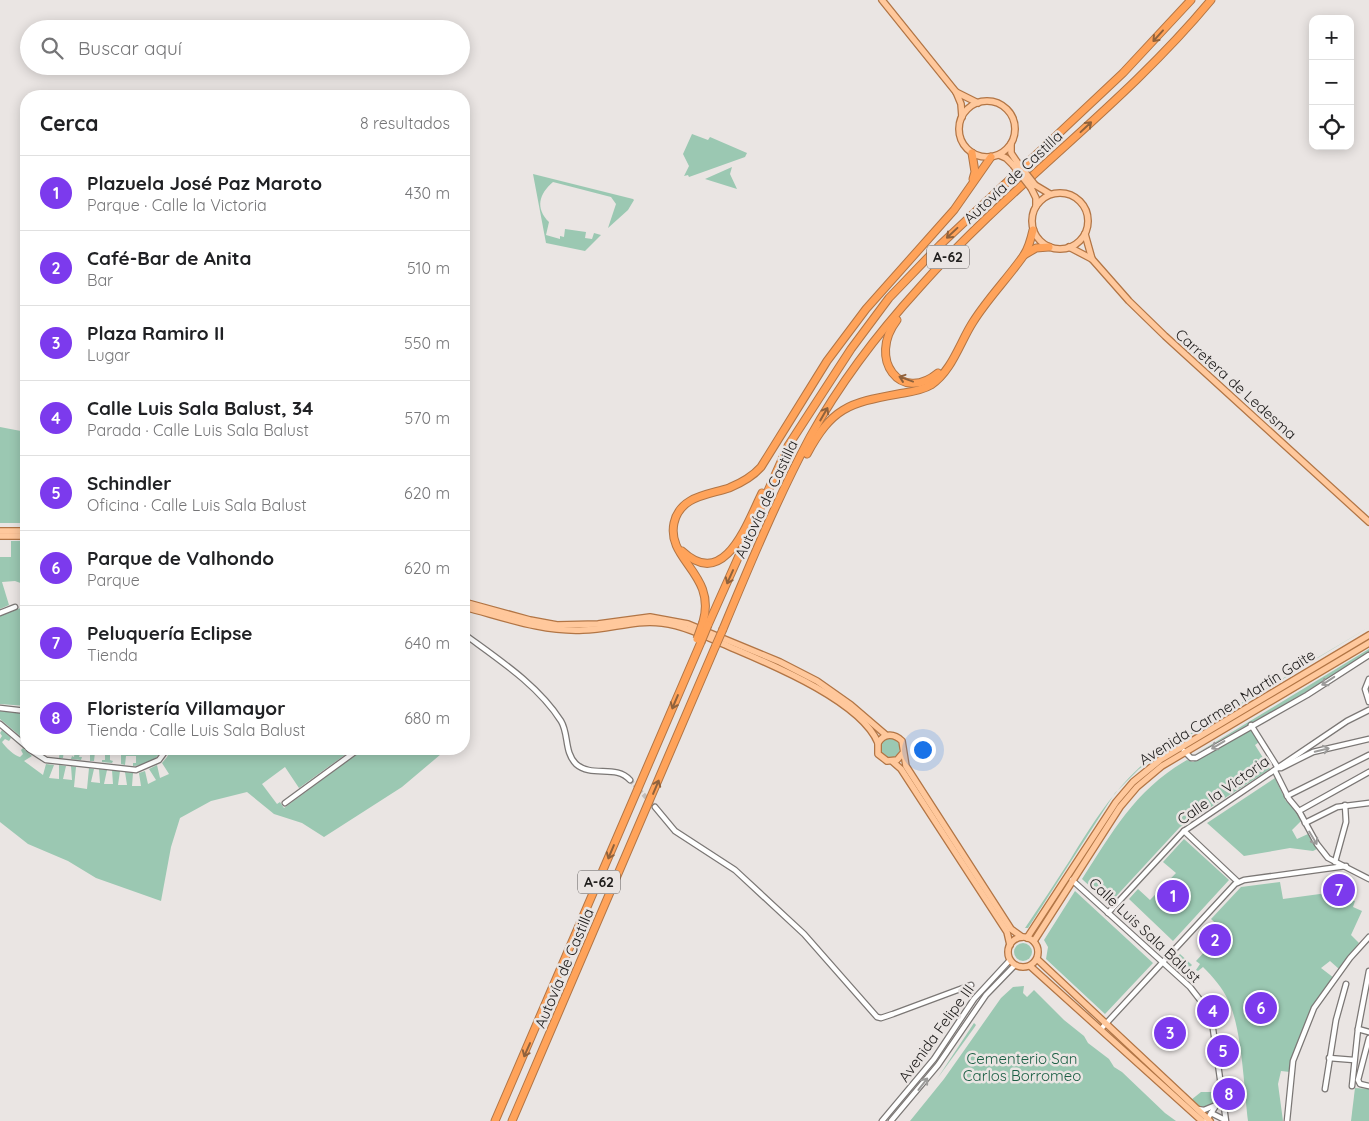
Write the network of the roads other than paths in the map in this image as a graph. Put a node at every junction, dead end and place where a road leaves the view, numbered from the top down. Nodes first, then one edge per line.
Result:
1 (882, 0) edge
2 (1191, 0) edge
3 (1211, 0) edge
4 (956, 92) junction
5 (978, 103) junction
6 (962, 117) junction
7 (1011, 144) junction
8 (972, 153) junction
9 (999, 155) junction
10 (991, 157) junction
11 (1015, 164) junction
12 (970, 187) junction
13 (1033, 187) junction
14 (1050, 194) junction
15 (1036, 206) junction
16 (1033, 230) junction
17 (1085, 234) junction
18 (1049, 246) junction
19 (1069, 247) junction
20 (1024, 255) junction
21 (1092, 260) junction
22 (921, 285) junction
23 (850, 349) junction
24 (957, 349) junction
25 (770, 519) junction
26 (1369, 522) edge
27 (0, 531) edge
28 (20, 531) edge
29 (0, 536) edge
30 (20, 536) edge
31 (678, 547) junction
32 (470, 604) edge
33 (15, 607) dead end
34 (470, 609) edge
35 (0, 613) edge
36 (706, 623) junction
37 (1369, 635) edge
38 (470, 639) edge
39 (1369, 643) edge
40 (1369, 654) edge
41 (1369, 679) edge
42 (1368, 700) edge
43 (0, 708) edge
44 (20, 710) edge
45 (1369, 710) edge
46 (0, 724) edge
47 (1251, 726) junction
48 (886, 735) junction
49 (1369, 739) edge
50 (20, 741) edge
51 (878, 743) junction
52 (1178, 749) junction
53 (1186, 752) junction
54 (903, 753) junction
55 (38, 755) edge
56 (163, 755) edge
57 (351, 755) edge
58 (1369, 755) edge
59 (893, 762) junction
60 (1276, 770) junction
61 (1369, 772) edge
62 (630, 780) tunnel mouth
63 (1288, 796) junction
64 (285, 803) dead end
65 (1369, 803) edge
66 (1346, 805) junction
67 (655, 807) tunnel mouth
68 (1299, 810) junction
69 (1305, 823) junction
70 (1184, 831) junction
71 (1335, 861) junction
72 (1346, 866) junction
73 (1330, 867) junction
74 (1369, 879) edge
75 (1066, 880) junction
76 (1073, 881) junction
77 (1238, 882) junction
78 (1108, 913) junction
79 (1024, 937) junction
80 (1369, 937) edge
81 (1034, 941) junction
82 (1010, 944) junction
83 (1037, 959) junction
84 (1010, 960) junction
85 (1162, 963) junction
86 (1015, 966) junction
87 (1030, 966) junction
88 (1369, 973) edge
89 (1346, 984) dead end
90 (971, 985) dead end
91 (1367, 996) edge
92 (1103, 1027) junction
93 (1358, 1029) junction
94 (1369, 1032) edge
95 (1369, 1038) edge
96 (1369, 1044) edge
97 (1329, 1058) junction
98 (1354, 1063) junction
99 (1362, 1067) junction
100 (1352, 1086) dead end
101 (1369, 1086) edge
102 (1325, 1089) dead end
103 (1221, 1091) junction
104 (1217, 1104) junction
105 (1197, 1108) junction
106 (1207, 1119) edge
107 (495, 1121) edge
108 (512, 1121) edge
109 (882, 1121) edge
110 (891, 1121) edge
111 (1226, 1121) edge
112 (1287, 1121) edge

1 - 4 main road
2 -> 23 highway, Autovía de Castilla / A-62
22 -> 3 highway, Autovía de Castilla / A-62
4 - 5 main road
4 - 6 main road
5 - 6 main road
5 - 7 main road
6 - 8 main road
7 - 9 main road
7 - 11 main road
8 - 10 main road
8 - 12 highway
9 - 10 main road
9 - 11 main road
10 - 12 highway
11 - 13 main road, bridge
12 - 31 highway
13 - 14 main road
13 - 15 main road
14 - 15 main road
14 - 17 main road
15 - 16 main road
16 - 18 main road
16 - 20 highway
17 - 19 main road
17 - 21 main road, Carretera de Ledesma
18 - 19 main road
18 - 20 highway
19 - 21 main road, Carretera de Ledesma
20 - 24 highway
21 - 26 main road, Carretera de Ledesma
24 -> 22 highway
25 -> 22 highway, Autovía de Castilla / A-62
23 - 31 highway
23 -> 36 highway, Autovía de Castilla / A-62
24 - 25 highway
108 -> 25 highway, Autovía de Castilla / A-62, bridge
27 - 28 main road
29 - 30 main road
31 - 36 highway
32 - 48 main road
33 - 35 street
34 - 51 main road
36 -> 107 highway, Autovía de Castilla / A-62, bridge
37 - 52 main road, Avenida Carmen Martín Gaite
38 - 62 street
39 - 53 main road, Avenida Carmen Martín Gaite
40 -> 47 street
41 - 42 street
43 - 44 street
45 - 60 street, Calle la Victoria
46 - 50 street
47 -> 53 street
47 - 60 street
48 - 51 main road
48 - 54 main road
60 -> 49 street
51 - 59 main road
52 - 53 street
52 - 75 main road, Avenida Carmen Martín Gaite
53 - 76 main road, Avenida Carmen Martín Gaite
54 - 59 main road
54 - 79 main road
55 - 56 street
57 - 64 street
58 - 63 street
59 - 82 main road
60 - 63 street
60 - 70 street, Calle la Victoria
61 - 68 street
63 - 68 street
65 - 66 street
66 - 69 street
66 - 71 street
67 - 90 street
68 - 69 street
69 -> 71 street
70 - 77 street
70 - 78 street, Calle la Victoria
71 - 72 street
71 - 73 street
72 - 73 street
72 - 74 street
73 - 77 street
75 - 76 street, Calle Luis Sala Balust
75 - 79 main road, Avenida Carmen Martín Gaite
76 - 78 street, Calle Luis Sala Balust
76 - 81 main road, Avenida Carmen Martín Gaite
77 - 85 street
78 - 85 street, Calle Luis Sala Balust
79 - 81 main road
79 - 82 main road
80 - 112 street
81 - 83 main road
82 - 84 main road
83 - 87 main road
83 - 92 main road
84 - 86 main road
84 - 109 street, Avenida Felipe III
85 - 92 street
85 - 103 street, Calle Luis Sala Balust
86 - 87 main road
110 -> 86 street, Avenida Felipe III
87 - 92 main road
88 - 91 street
89 - 97 street
91 - 93 street
92 - 105 main road
92 - 106 main road
93 - 94 street
93 - 98 street
95 - 96 street
96 - 99 street
97 - 98 street
97 - 102 street
98 - 99 street
98 - 100 street
99 - 101 street
103 - 104 street, Calle Luis Sala Balust
103 - 111 street, Calle Luis Sala Balust
104 - 105 street
104 - 106 street, Calle Luis Sala Balust
105 - 106 main road
106 - 111 street, Calle Luis Sala Balust

